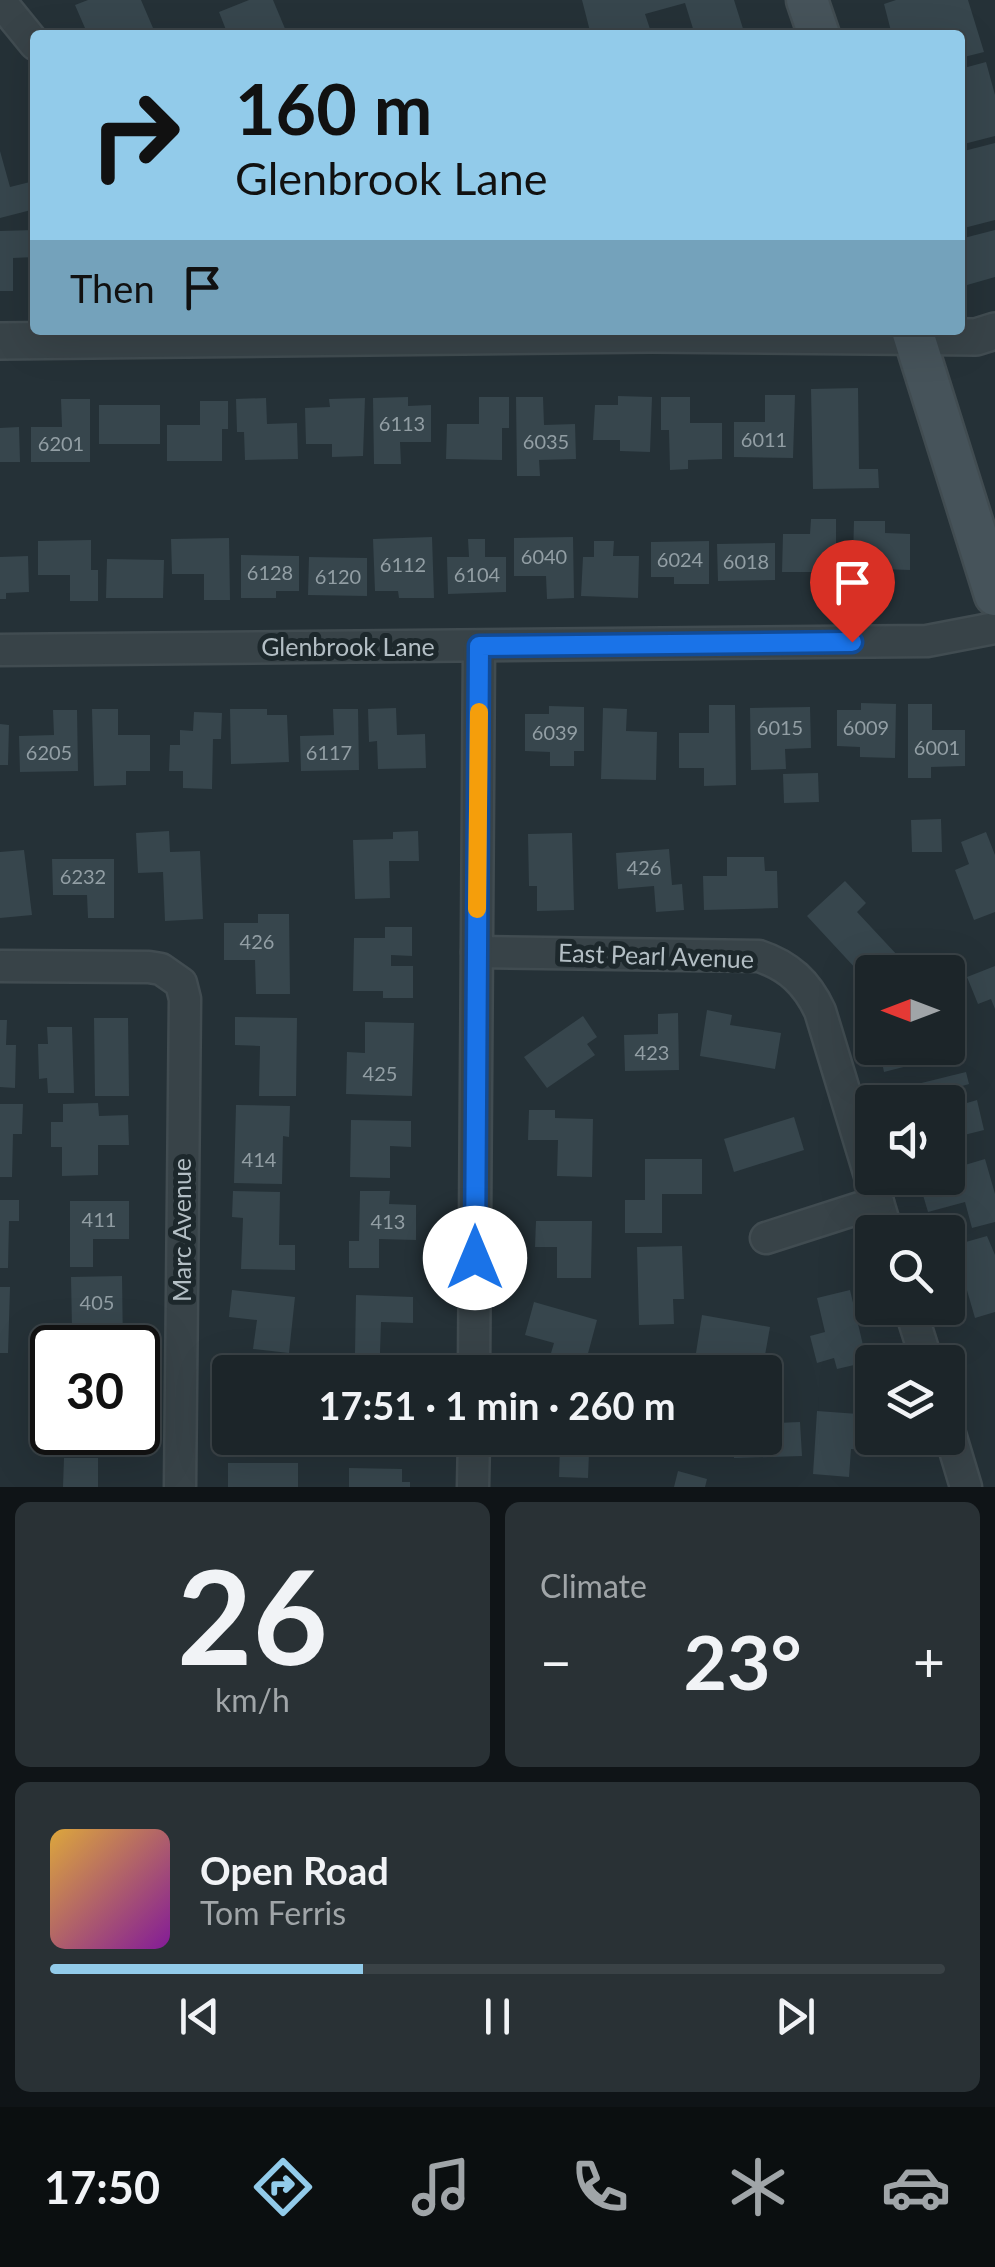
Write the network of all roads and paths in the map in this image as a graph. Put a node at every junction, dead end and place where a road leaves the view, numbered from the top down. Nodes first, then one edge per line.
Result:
1 (0, 0) edge
2 (808, 0) edge
3 (817, 30) edge
4 (30, 38) edge
5 (995, 331) edge
6 (97, 335) edge
7 (914, 335) edge
8 (960, 335) edge
9 (0, 341) edge
10 (995, 594) edge
11 (995, 628) edge
12 (479, 646) junction
13 (0, 650) edge
14 (477, 952) junction
15 (0, 966) edge
16 (878, 1202) junction
17 (882, 1215) edge
18 (766, 1238) dead end
19 (474, 1355) edge
20 (474, 1455) edge
21 (956, 1455) edge
22 (180, 1487) edge
23 (473, 1487) edge
24 (966, 1487) edge

1 - 4 street
2 - 3 main road
5 - 8 street
6 - 9 street
7 - 10 main road
11 - 12 street, Glenbrook Lane
12 - 13 street, Glenbrook Lane
12 - 14 street
14 - 16 street, East Pearl Avenue
14 - 19 street
15 - 22 street, Marc Avenue
16 - 17 street, East Pearl Avenue
16 - 18 street
20 - 23 street
21 - 24 street

